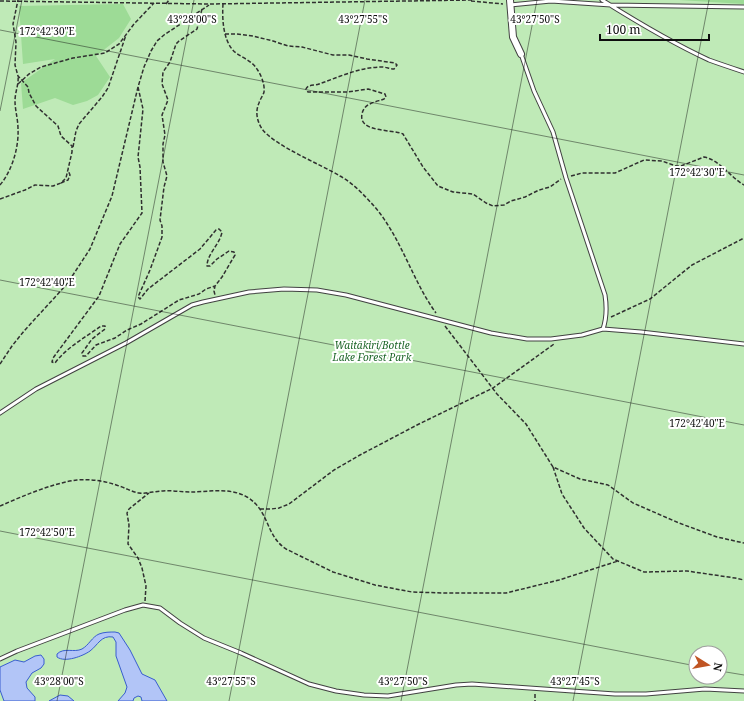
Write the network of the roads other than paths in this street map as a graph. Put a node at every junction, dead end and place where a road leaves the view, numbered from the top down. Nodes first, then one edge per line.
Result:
1 (602, 0) edge
2 (510, 2) edge
3 (611, 5) junction
4 (744, 7) edge
5 (521, 54) joint
6 (744, 72) edge
7 (603, 329) junction
8 (744, 344) edge
9 (0, 413) edge
10 (0, 659) edge
11 (744, 691) edge

1 - 3 lane
2 - 3 lane
2 - 5 street
3 - 4 lane
3 - 6 lane
5 - 7 lane
7 - 8 lane
7 - 9 lane
10 - 11 lane

